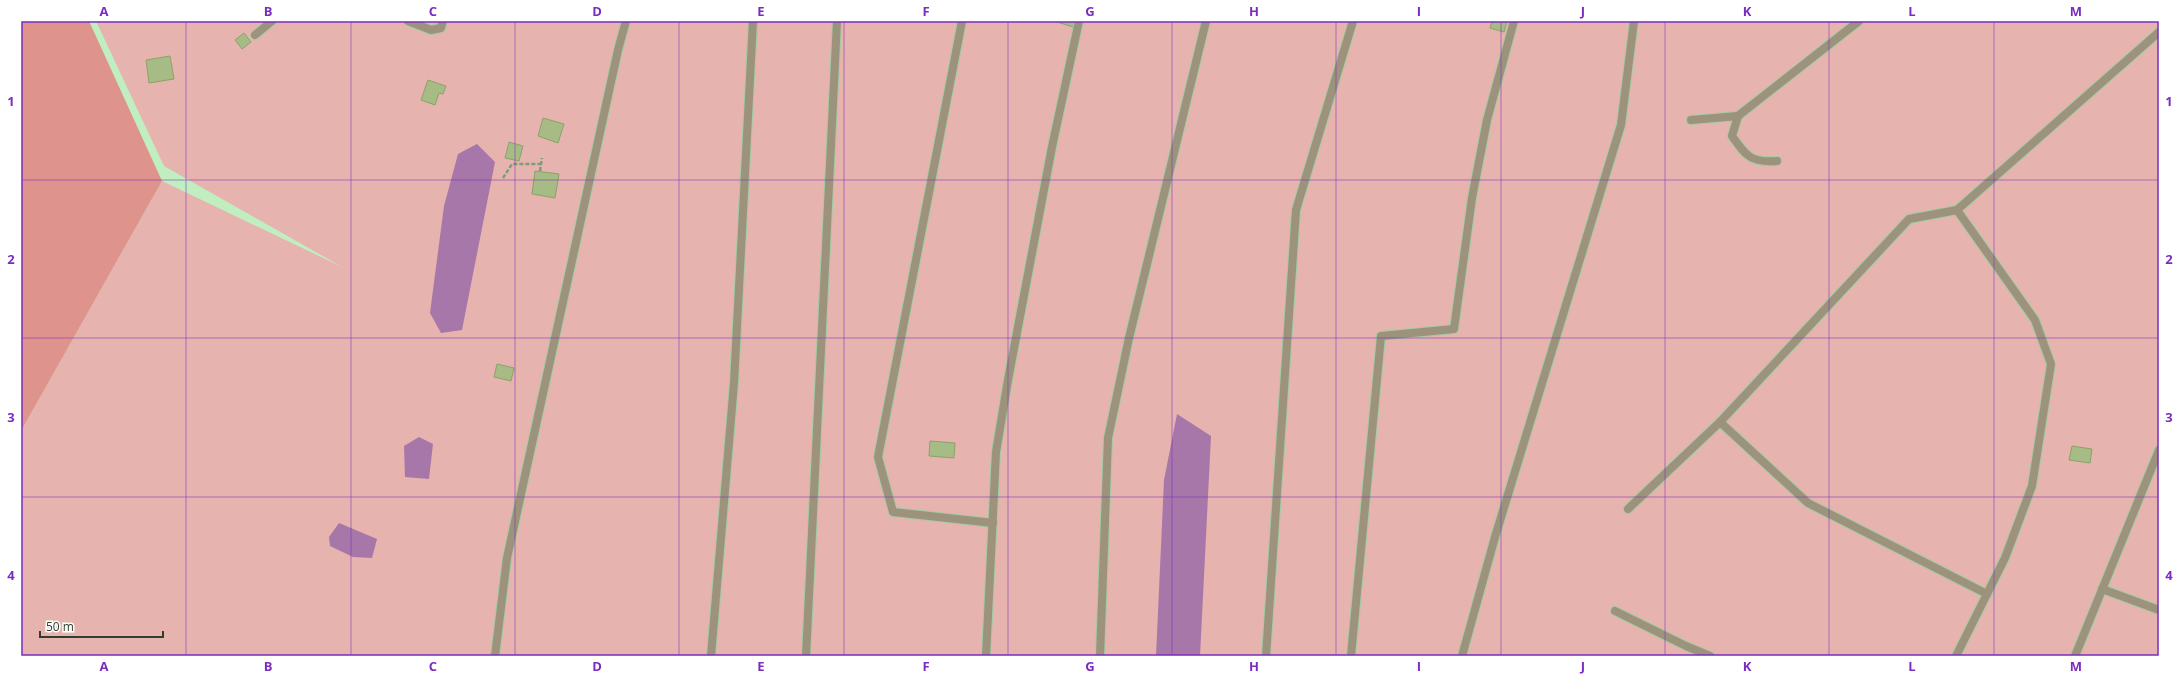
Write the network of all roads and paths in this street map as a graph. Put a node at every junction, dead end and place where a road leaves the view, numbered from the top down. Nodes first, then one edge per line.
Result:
1 (272, 21) edge
2 (408, 21) edge
3 (443, 21) edge
4 (626, 21) edge
5 (753, 21) edge
6 (837, 21) edge
7 (962, 21) edge
8 (1078, 21) edge
9 (1206, 21) edge
10 (1353, 21) edge
11 (1514, 21) edge
12 (1634, 21) edge
13 (1859, 21) edge
14 (2159, 32) edge
15 (255, 35) dead end
16 (1738, 116) junction
17 (1690, 120) dead end
18 (542, 158) dead end
19 (1777, 162) dead end
20 (541, 164) junction
21 (540, 171) dead end
22 (502, 178) dead end
23 (1958, 210) junction
24 (1720, 422) junction
25 (2159, 450) edge
26 (1628, 509) dead end
27 (993, 523) junction
28 (2102, 588) junction
29 (1987, 594) junction
30 (2159, 610) edge
31 (1615, 611) dead end
32 (495, 656) edge
33 (711, 656) edge
34 (806, 656) edge
35 (986, 656) edge
36 (1100, 656) edge
37 (1266, 656) edge
38 (1352, 656) edge
39 (1462, 656) edge
40 (1710, 656) edge
41 (1956, 656) edge
42 (2075, 656) edge

1 - 15 street
2 - 3 street
4 - 32 street
5 - 33 street
6 - 34 street
7 - 27 street
8 - 27 street
9 - 36 street
10 - 37 street
11 - 38 street
12 - 39 street
13 - 16 street
14 - 23 street
16 - 17 street
16 - 19 street
18 - 20 path
20 - 21 path
20 - 22 path
23 - 24 street
23 - 29 street
24 - 26 street
24 - 29 street
25 - 28 street
27 - 35 street
28 - 30 street
28 - 42 street
29 - 41 street
31 - 40 street

